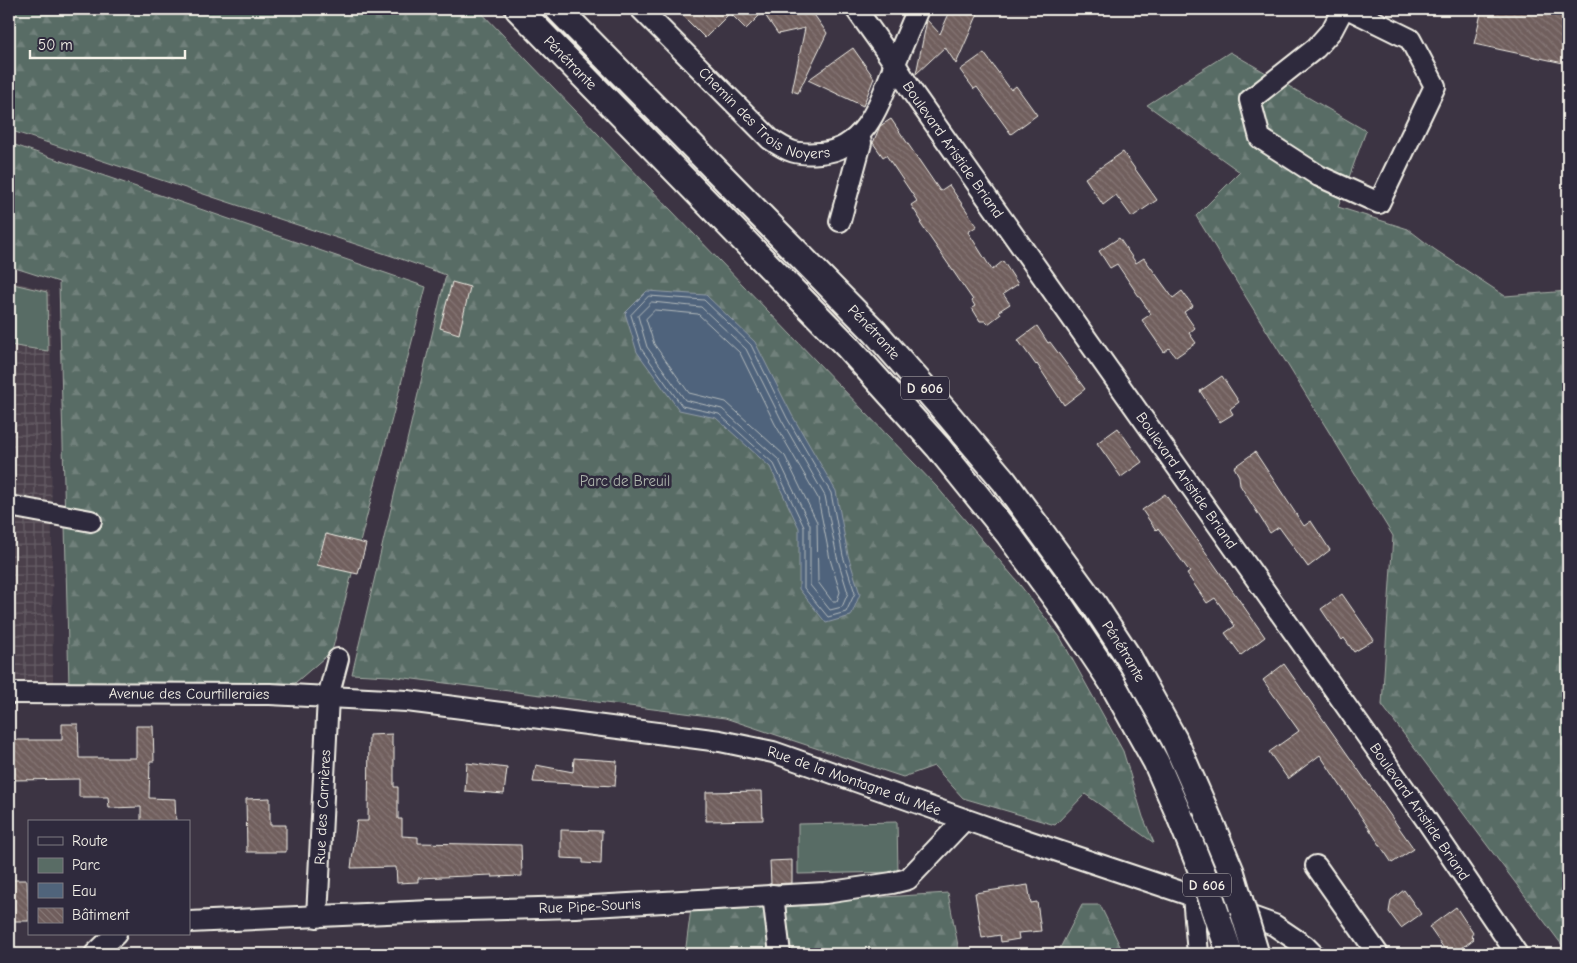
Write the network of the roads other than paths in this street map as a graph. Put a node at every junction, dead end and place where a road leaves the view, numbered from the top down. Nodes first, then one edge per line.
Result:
1 (518, 9) edge
2 (558, 9) edge
3 (642, 9) edge
4 (856, 9) edge
5 (918, 9) edge
6 (1343, 9) edge
7 (1349, 9) edge
8 (895, 64) junction
9 (859, 135) junction
10 (840, 221) dead end
11 (9, 506) edge
12 (91, 521) dead end
13 (338, 659) dead end
14 (9, 693) edge
15 (328, 697) junction
16 (368, 700) joint
17 (964, 820) junction
18 (1316, 866) dead end
19 (773, 895) junction
20 (1193, 896) junction
21 (317, 917) junction
22 (190, 922) edge
23 (114, 936) edge
24 (95, 954) edge
25 (780, 954) edge
26 (1198, 954) edge
27 (1230, 954) edge
28 (1256, 954) edge
29 (1313, 954) edge
30 (1378, 954) edge
31 (1517, 954) edge

1 - 27 main road, Pénétrante / D 606, bridge
2 - 28 main road, Pénétrante / D 606, bridge
3 - 9 street, Chemin des Trois Noyers
4 - 8 street, Boulevard Aristide Briand
5 - 8 street, Chemin des Trois Noyers
6 - 7 street
8 - 9 street, Chemin des Trois Noyers
8 - 31 street, Boulevard Aristide Briand
9 - 10 street
11 - 12 street
13 - 15 street, Rue des Carrières
14 - 15 street, Avenue des Courtilleraies
15 - 16 street, Avenue des Courtilleraies
15 - 21 street, Rue des Carrières
16 - 17 street, Rue de la Montagne du Mée
17 - 19 street, Rue Pipe-Souris
17 - 20 street, Rue de la Montagne du Mée
18 - 30 street
19 - 21 street, Rue Pipe-Souris
19 - 25 street
20 - 26 street
20 - 29 street, Rue de la Montagne du Mée
21 - 22 street, Rue Pipe-Souris
23 - 24 street

